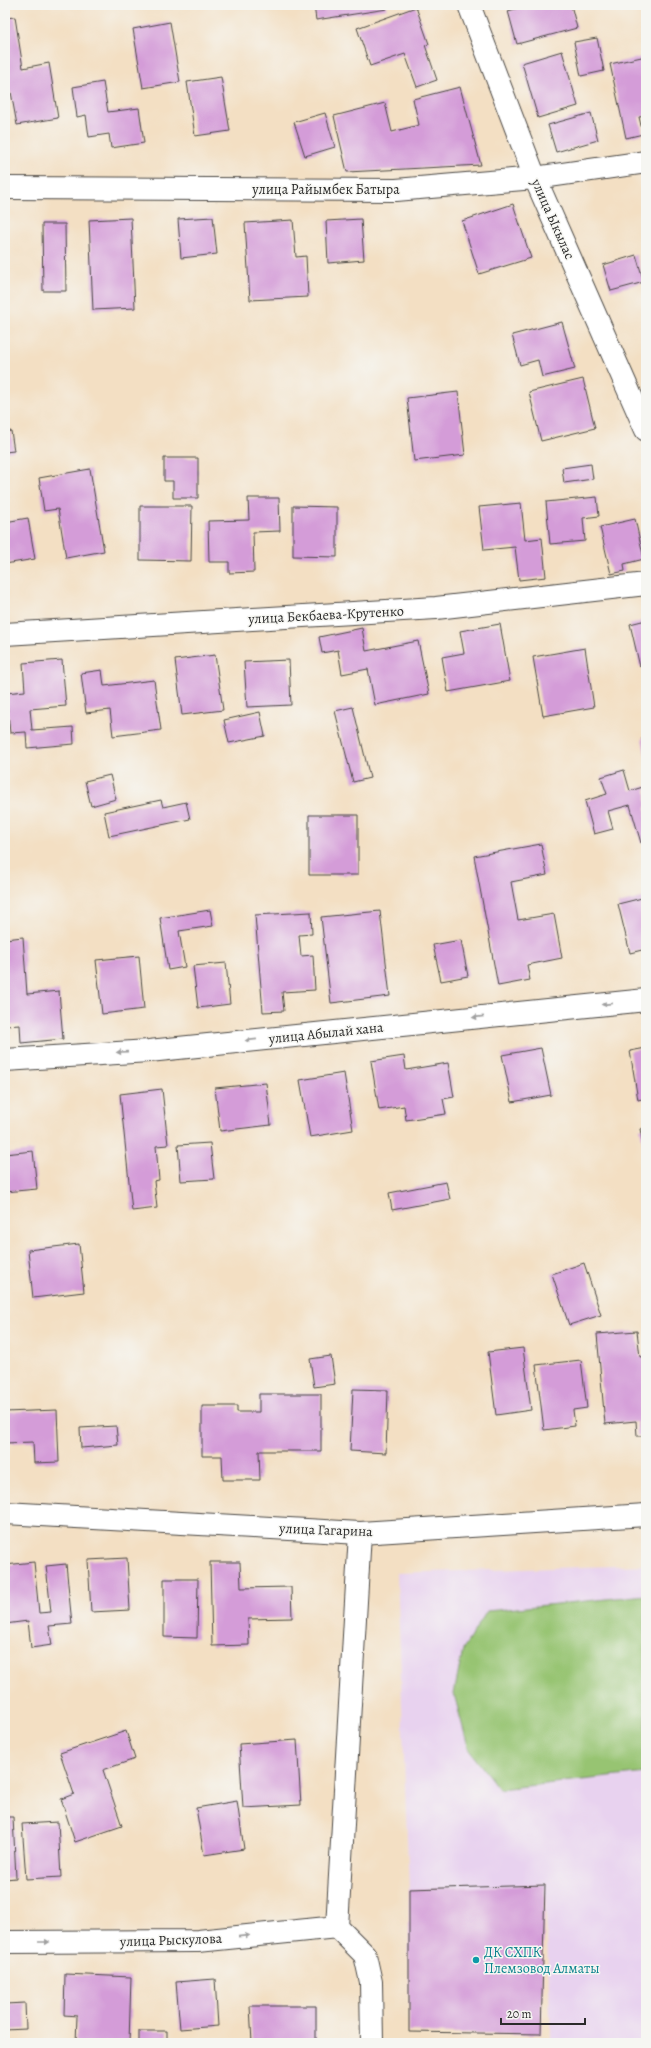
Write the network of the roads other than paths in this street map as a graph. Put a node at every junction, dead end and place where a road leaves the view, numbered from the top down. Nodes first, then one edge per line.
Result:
1 (469, 5) edge
2 (646, 162) edge
3 (535, 178) junction
4 (5, 188) edge
5 (646, 430) edge
6 (646, 584) edge
7 (5, 634) edge
8 (646, 1000) edge
9 (5, 1060) edge
10 (5, 1513) edge
11 (646, 1515) edge
12 (360, 1534) junction
13 (337, 1927) junction
14 (5, 1942) edge
15 (372, 2043) edge

1 - 3 street, улица Ыкылас
2 - 3 street, улица Райымбек Батыра
3 - 4 street, улица Райымбек Батыра
3 - 5 street, улица Ыкылас
6 - 7 street, улица Бекбаева-Крутенко
8 -> 9 street, улица Абылай хана
10 - 12 street, улица Гагарина
11 - 12 street, улица Гагарина
12 - 13 street
14 -> 13 street, улица Рыскулова
13 - 15 street

